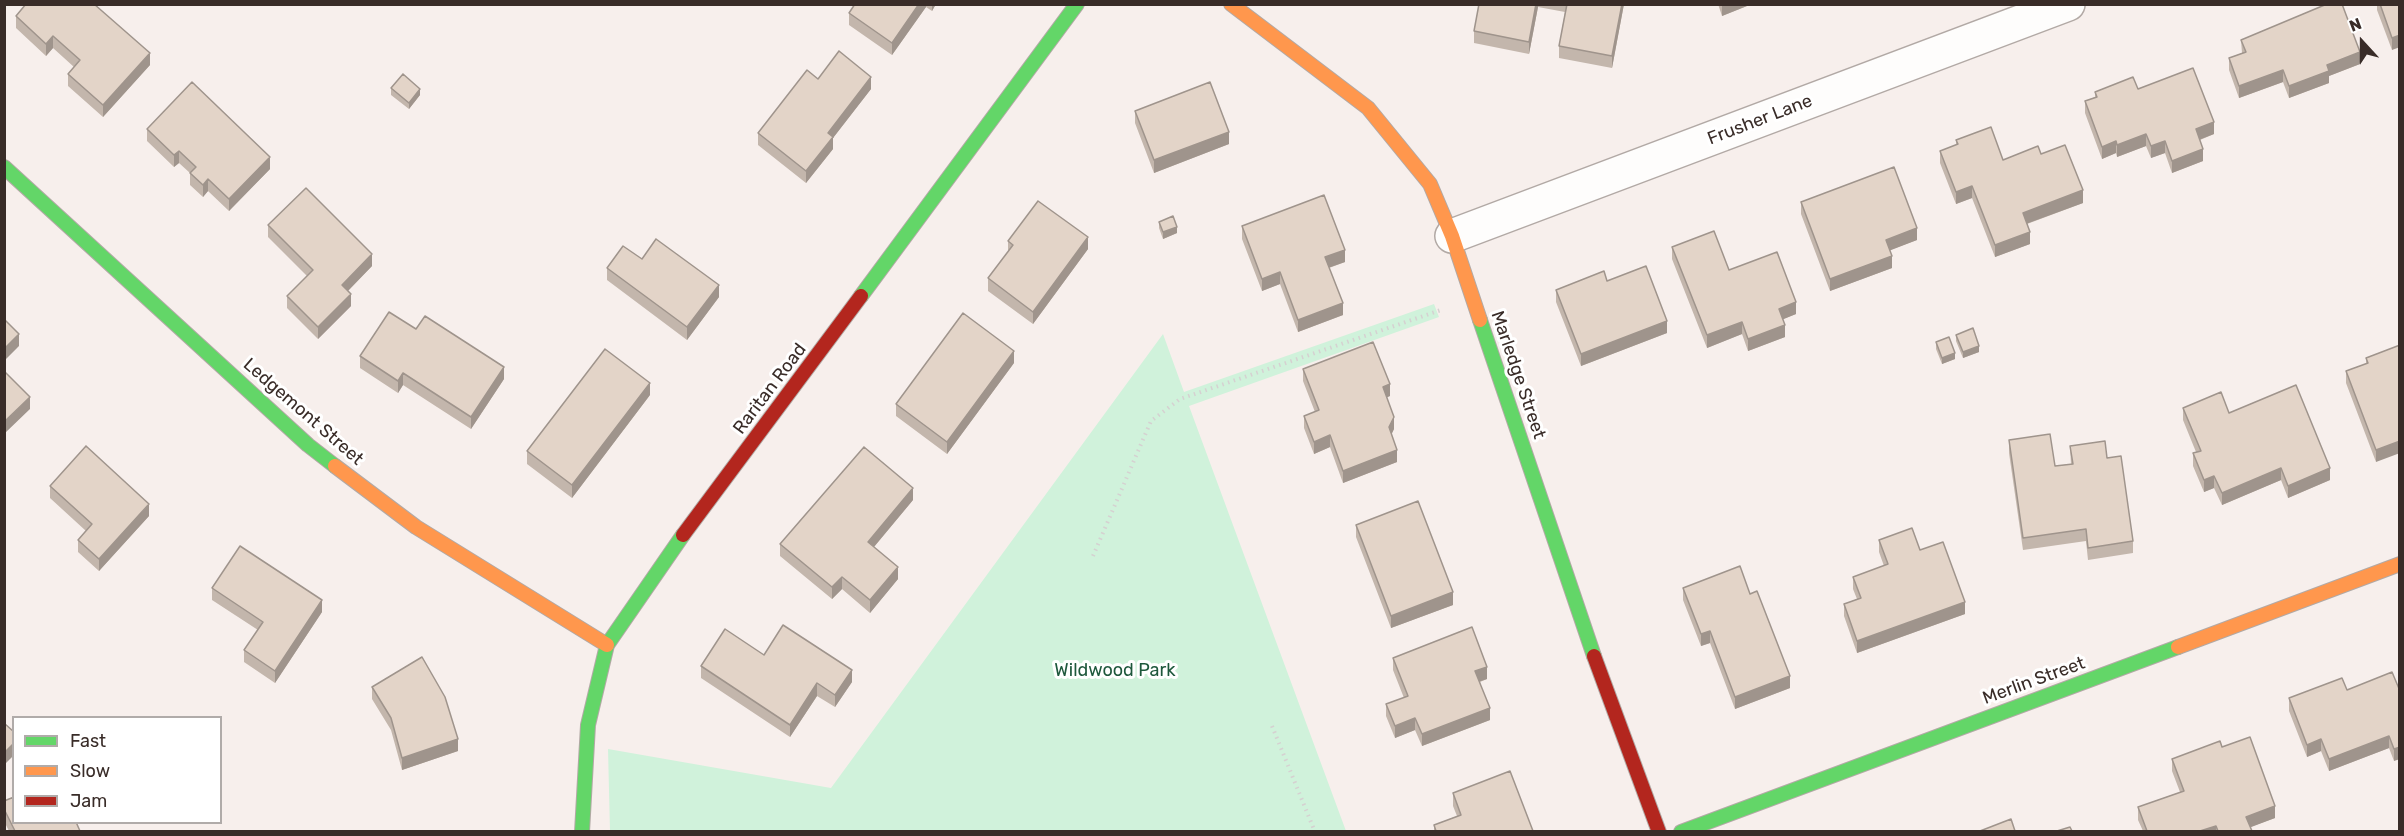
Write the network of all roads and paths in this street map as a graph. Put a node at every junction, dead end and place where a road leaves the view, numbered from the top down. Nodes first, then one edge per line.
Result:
1 (1077, 4) edge
2 (1231, 4) edge
3 (2068, 4) edge
4 (4, 167) edge
5 (1452, 236) junction
6 (1473, 300) junction
7 (1094, 556) dead end
8 (2400, 564) edge
9 (607, 645) junction
10 (1272, 726) dead end
11 (582, 831) edge
12 (1315, 831) edge
13 (1659, 831) edge
14 (1681, 831) edge

1 - 9 street, Raritan Road
2 - 5 street, Marledge Street
3 - 5 street, Frusher Lane
4 - 9 street, Ledgemont Street
5 - 6 street, Marledge Street
6 - 7 path
6 - 13 street, Marledge Street
8 - 14 street, Merlin Street
9 - 11 street, Raritan Road
10 - 12 path

